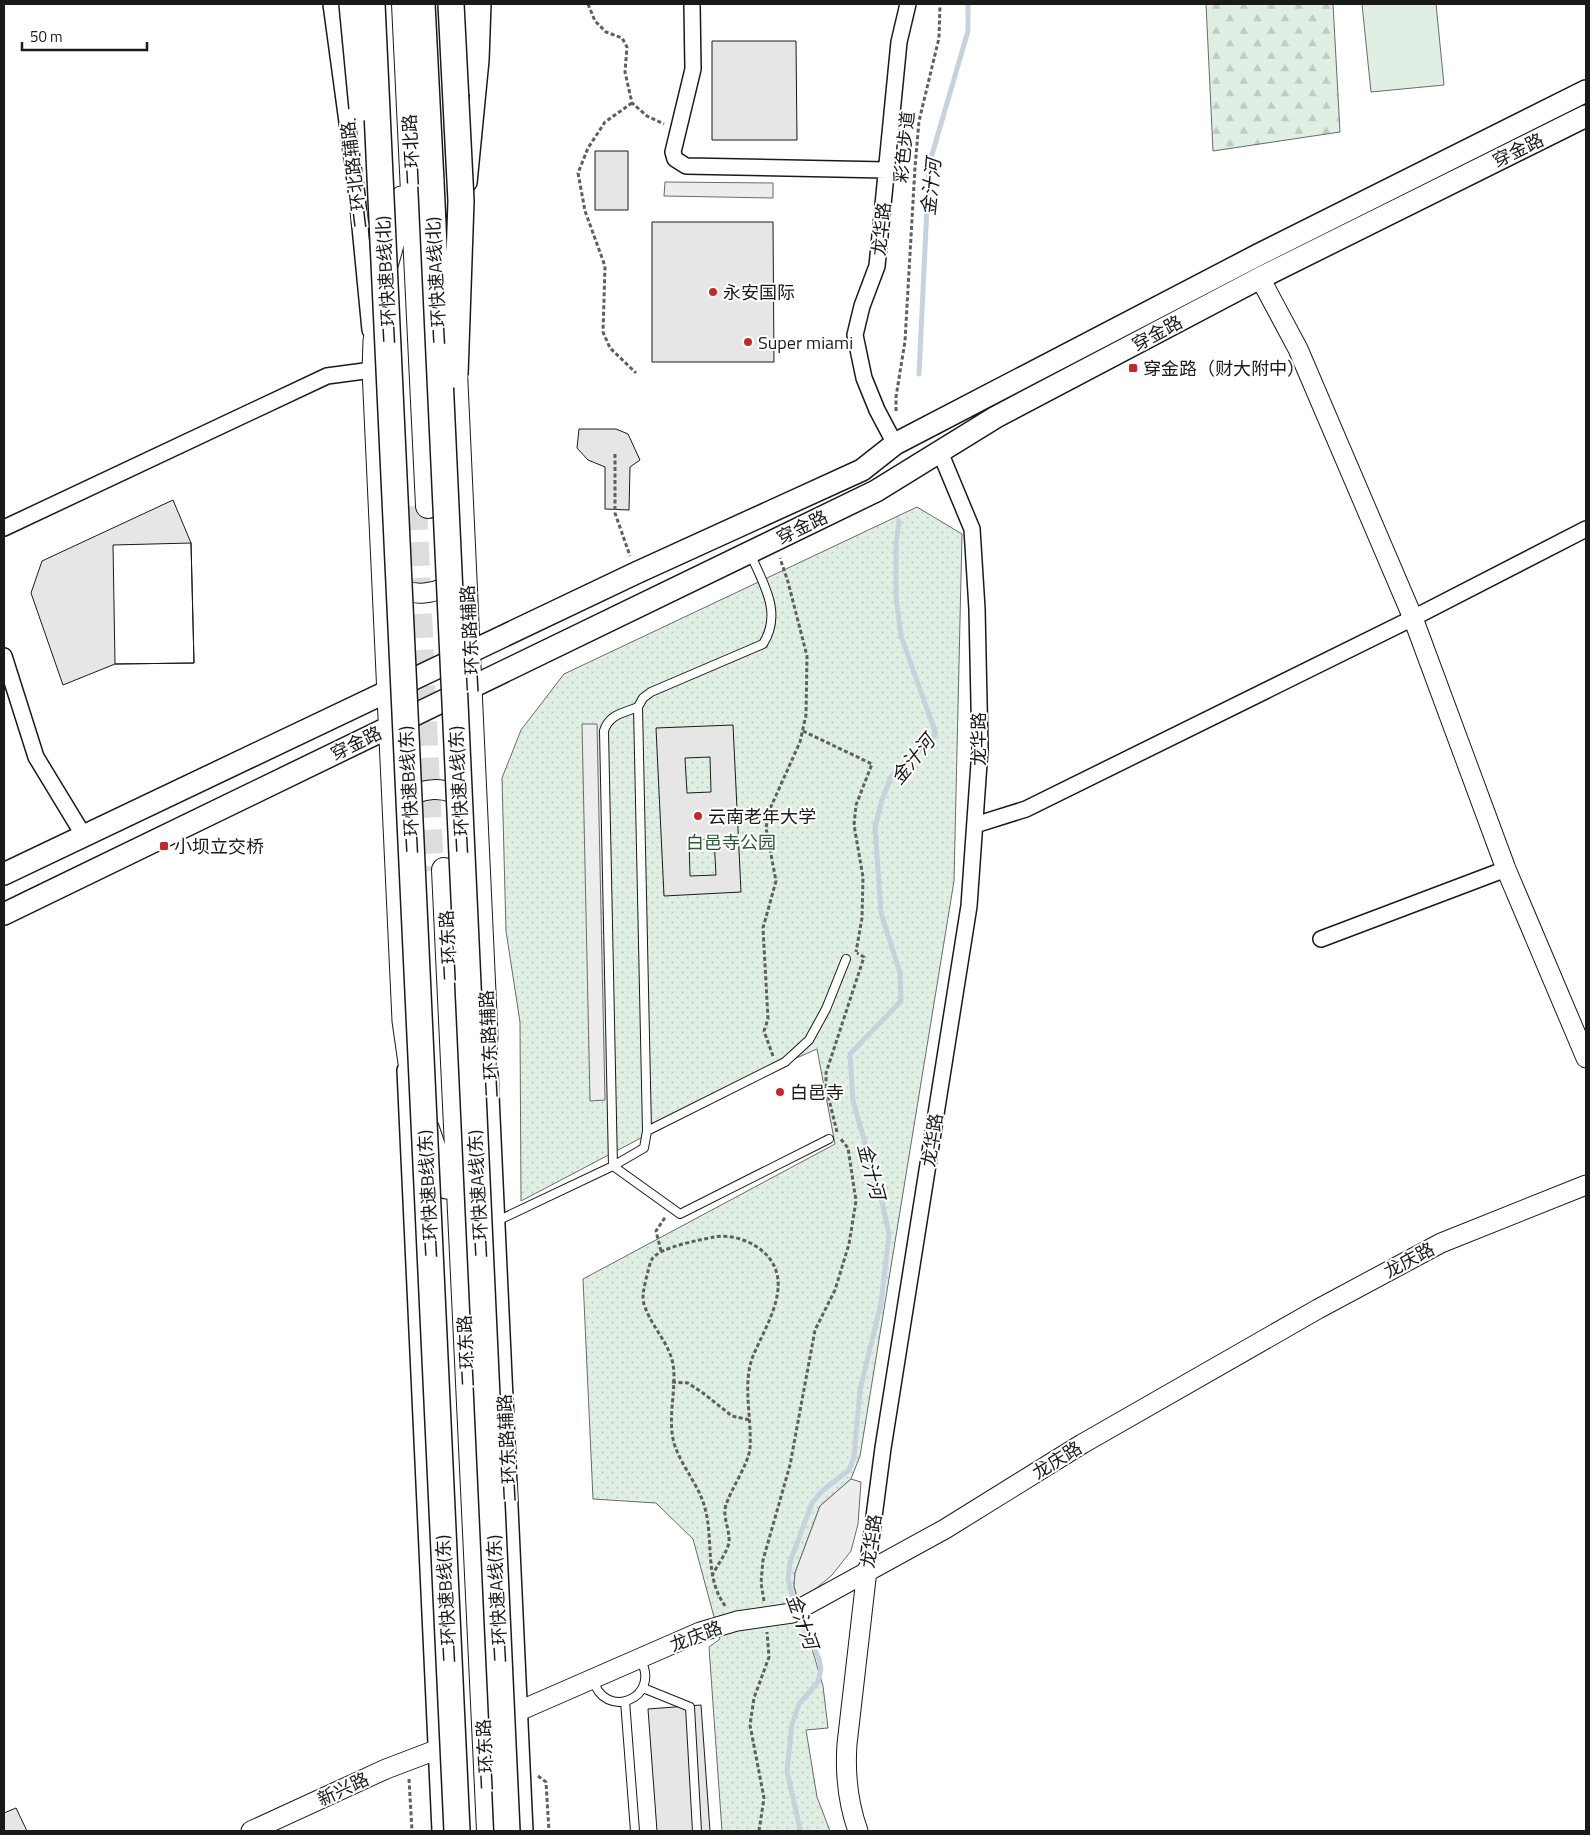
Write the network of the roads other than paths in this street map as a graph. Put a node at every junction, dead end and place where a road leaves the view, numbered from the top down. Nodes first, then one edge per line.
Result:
1 (331, 4) edge
2 (352, 4) edge
3 (372, 4) edge
4 (391, 4) edge
5 (404, 4) edge
6 (422, 4) edge
7 (452, 4) edge
8 (467, 4) edge
9 (483, 4) edge
10 (692, 4) edge
11 (908, 4) edge
12 (1586, 91) edge
13 (1586, 116) edge
14 (886, 170) junction
15 (460, 181) junction
16 (407, 196) junction
17 (1260, 278) junction
18 (381, 364) junction
19 (458, 369) junction
20 (896, 444) junction
21 (940, 452) junction
22 (421, 506) tunnel mouth
23 (4, 528) edge
24 (1586, 529) edge
25 (750, 553) junction
26 (390, 557) junction
27 (457, 557) junction
28 (1413, 618) junction
29 (471, 652) junction
30 (4, 656) edge
31 (472, 687) junction
32 (387, 692) junction
33 (638, 707) junction
34 (389, 728) junction
35 (976, 825) junction
36 (479, 828) junction
37 (394, 830) junction
38 (84, 836) junction
39 (1506, 869) junction
40 (438, 870) tunnel mouth
41 (4, 874) edge
42 (4, 914) edge
43 (1321, 939) dead end
44 (846, 959) road end
45 (487, 1019) junction
46 (402, 1021) junction
47 (1586, 1058) edge
48 (646, 1131) junction
49 (828, 1139) dead end
50 (613, 1166) junction
51 (1586, 1185) edge
52 (452, 1188) junction
53 (497, 1221) junction
54 (867, 1570) junction
55 (640, 1659) junction
56 (593, 1679) junction
57 (643, 1688) junction
58 (625, 1701) junction
59 (519, 1711) junction
60 (436, 1750) junction
61 (251, 1831) edge
62 (440, 1831) edge
63 (457, 1831) edge
64 (476, 1831) edge
65 (489, 1831) edge
66 (507, 1831) edge
67 (525, 1831) edge
68 (634, 1831) edge
69 (697, 1831) edge
70 (858, 1831) edge

1 - 18 street, 二环北路辅路
2 - 18 highway, bridge
3 - 18 highway, 二环快速B线(北), bridge
4 - 16 main road, 二环北路
5 - 16 main road, 二环北路
6 - 27 highway, 二环快速A线(北), bridge
7 - 15 highway, bridge
8 - 15 highway, bridge
9 - 19 street
10 - 14 street
11 - 14 street, 龙华路
12 - 20 main road, 穿金路
13 - 17 main road, 穿金路
14 - 20 street, 龙华路
15 - 27 highway, bridge
16 - 18 street
16 - 19 street
16 - 22 main road, 二环北路
17 - 21 main road, 穿金路
17 - 28 street
18 - 23 street
18 - 26 highway, 二环快速B线(北), bridge
19 - 27 street
20 - 29 main road, 穿金路
21 - 25 main road, 穿金路
21 - 35 street, 龙华路
24 - 28 street
25 - 31 main road, 穿金路
25 - 33 lane
26 - 27 street
26 - 32 street
26 - 63 highway, 二环快速B线(东), bridge
27 - 29 street, 二环东路辅路
27 - 66 highway, 二环快速A线(东), bridge
28 - 35 street
28 - 39 street
29 - 31 street, 二环东路辅路
29 - 32 main road, 穿金路
30 - 38 street
31 - 34 main road, 穿金路
31 - 36 street, 二环东路辅路
32 - 34 street
32 - 38 main road, 穿金路
33 - 48 lane
33 - 50 lane
34 - 37 street
34 - 42 main road, 穿金路
35 - 54 street, 龙华路
36 - 37 street
36 - 45 street, 二环东路辅路
37 - 46 street
38 - 41 main road, 穿金路
39 - 43 street
39 - 47 street
40 - 52 main road, 二环东路
44 - 48 lane
45 - 52 street
45 - 53 street, 二环东路辅路
46 - 52 street
46 - 60 street
48 - 50 lane
49 - 50 lane
50 - 53 lane
51 - 54 street, 龙庆路
52 - 64 main road, 二环东路
52 - 65 main road, 二环东路
53 - 59 street, 二环东路辅路
54 - 55 street, 龙庆路
54 - 70 street, 龙华路
55 - 56 street, 龙庆路
55 - 57 lane
56 - 58 lane
56 - 59 street, 龙庆路
57 - 58 lane
57 - 69 lane
58 - 68 lane
59 - 67 street, 二环东路辅路
60 - 61 street, 新兴路
60 - 62 street

